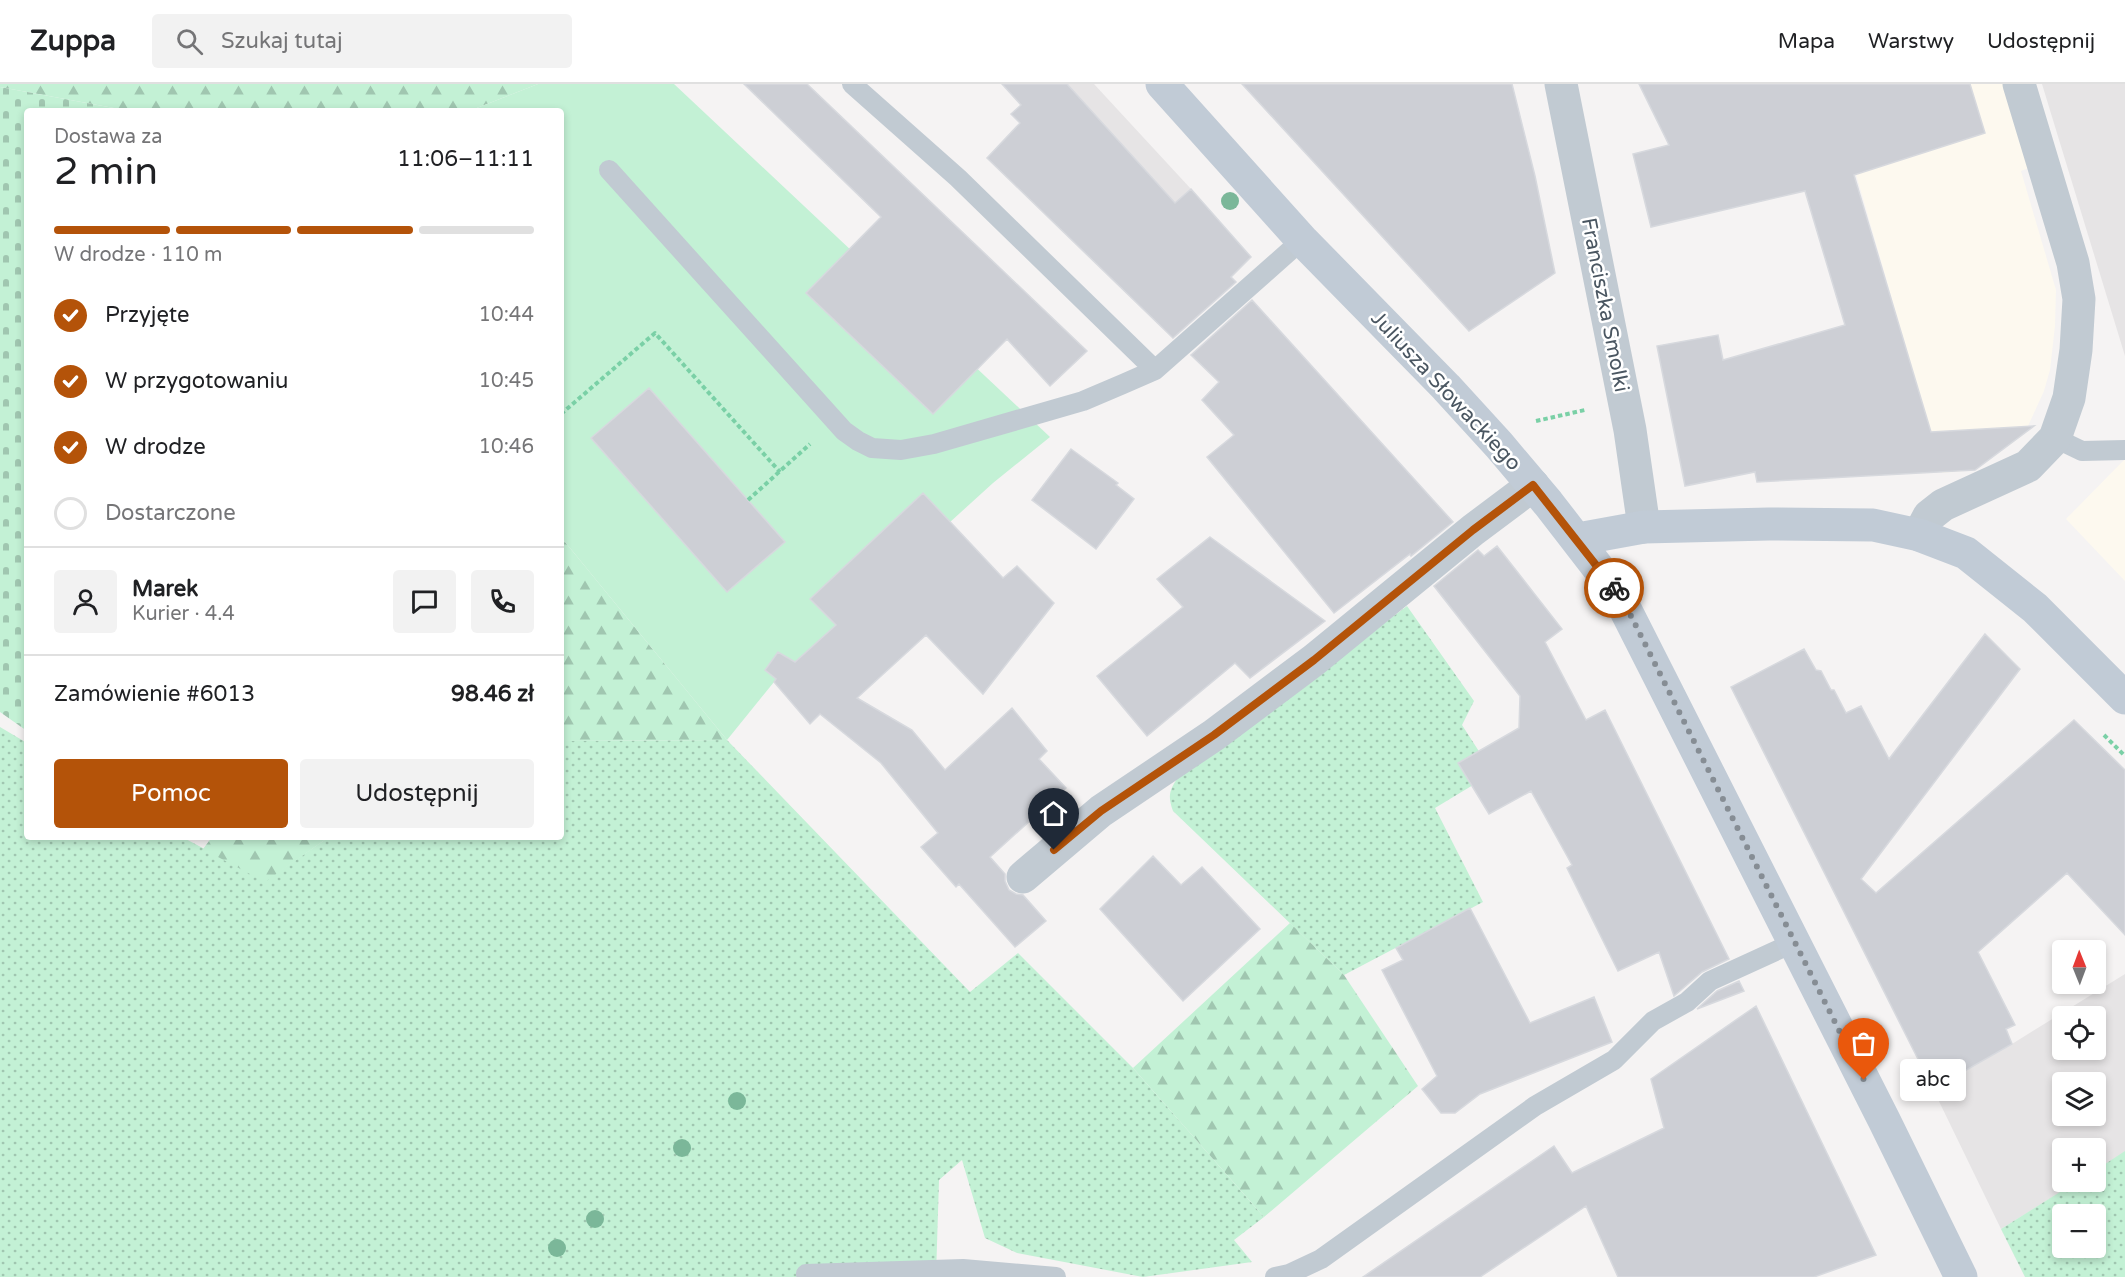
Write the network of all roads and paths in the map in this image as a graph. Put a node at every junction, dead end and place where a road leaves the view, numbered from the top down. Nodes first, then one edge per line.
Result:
1 (852, 84) edge
2 (1162, 84) edge
3 (1561, 84) edge
4 (2019, 84) edge
5 (609, 170) dead end
6 (1302, 240) junction
7 (1155, 370) junction
8 (1594, 408) dead end
9 (564, 411) edge
10 (835, 421) junction
11 (1536, 421) dead end
12 (2055, 438) junction
13 (2125, 450) edge
14 (780, 472) junction
15 (1533, 485) junction
16 (748, 500) dead end
17 (1644, 527) junction
18 (1920, 535) junction
19 (1578, 539) junction
20 (2125, 698) edge
21 (2100, 732) dead end
22 (2125, 756) edge
23 (1023, 877) dead end
24 (1793, 943) junction
25 (806, 1274) dead end
26 (1056, 1277) edge
27 (1275, 1277) edge
28 (1960, 1277) edge

1 - 7 lane
2 - 6 street, Juliusza Słowackiego
3 - 17 street, Franciszka Smolki
4 - 12 street
5 - 10 lane
6 - 7 lane
6 - 15 street, Juliusza Słowackiego
7 - 10 lane
8 - 11 path
9 - 14 path
10 - 14 path
12 - 13 lane
12 - 18 street
14 - 16 path
15 - 19 street, Juliusza Słowackiego
15 - 23 street
17 - 18 street
17 - 19 street
18 - 20 street
19 - 24 street, Juliusza Słowackiego
21 - 22 path
24 - 27 lane
24 - 28 street, Juliusza Słowackiego
25 - 26 lane

